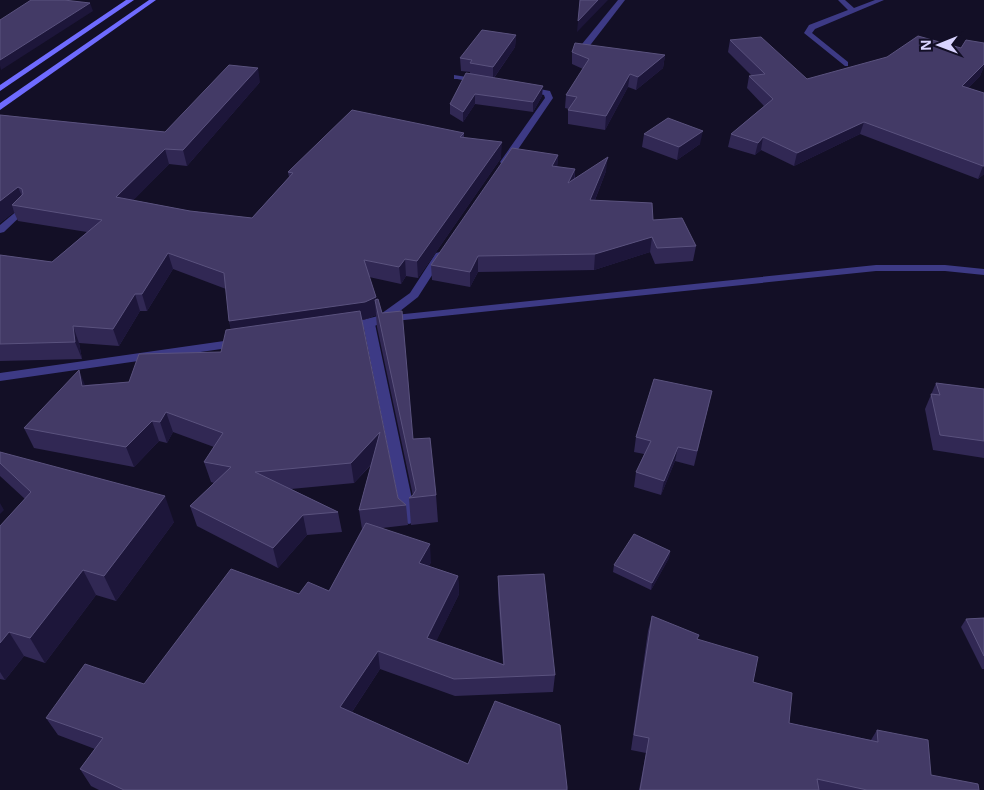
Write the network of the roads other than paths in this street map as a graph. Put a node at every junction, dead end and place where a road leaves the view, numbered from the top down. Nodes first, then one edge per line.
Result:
1 (131, 0) edge
2 (153, 0) edge
3 (622, 0) edge
4 (840, 0) edge
5 (881, 0) edge
6 (852, 10) junction
7 (90, 28) junction
8 (109, 31) junction
9 (585, 46) edge
10 (845, 64) dead end
11 (456, 77) dead end
12 (492, 83) edge
13 (519, 87) edge
14 (0, 89) edge
15 (0, 107) edge
16 (500, 169) edge
17 (24, 208) edge
18 (0, 230) edge
19 (445, 248) edge
20 (984, 272) edge
21 (382, 319) junction
22 (369, 324) junction
23 (340, 328) edge
24 (252, 341) edge
25 (0, 377) edge
26 (409, 518) dead end

1 - 7 main road
2 - 8 main road
3 - 9 street
4 - 6 street
5 - 6 street
6 - 10 street
7 - 8 main road
7 - 14 main road
8 - 15 main road
11 - 12 street
13 - 16 street
17 - 18 street
19 - 21 street
20 - 21 street
21 - 22 street
22 - 23 street
22 - 26 street
24 - 25 street

